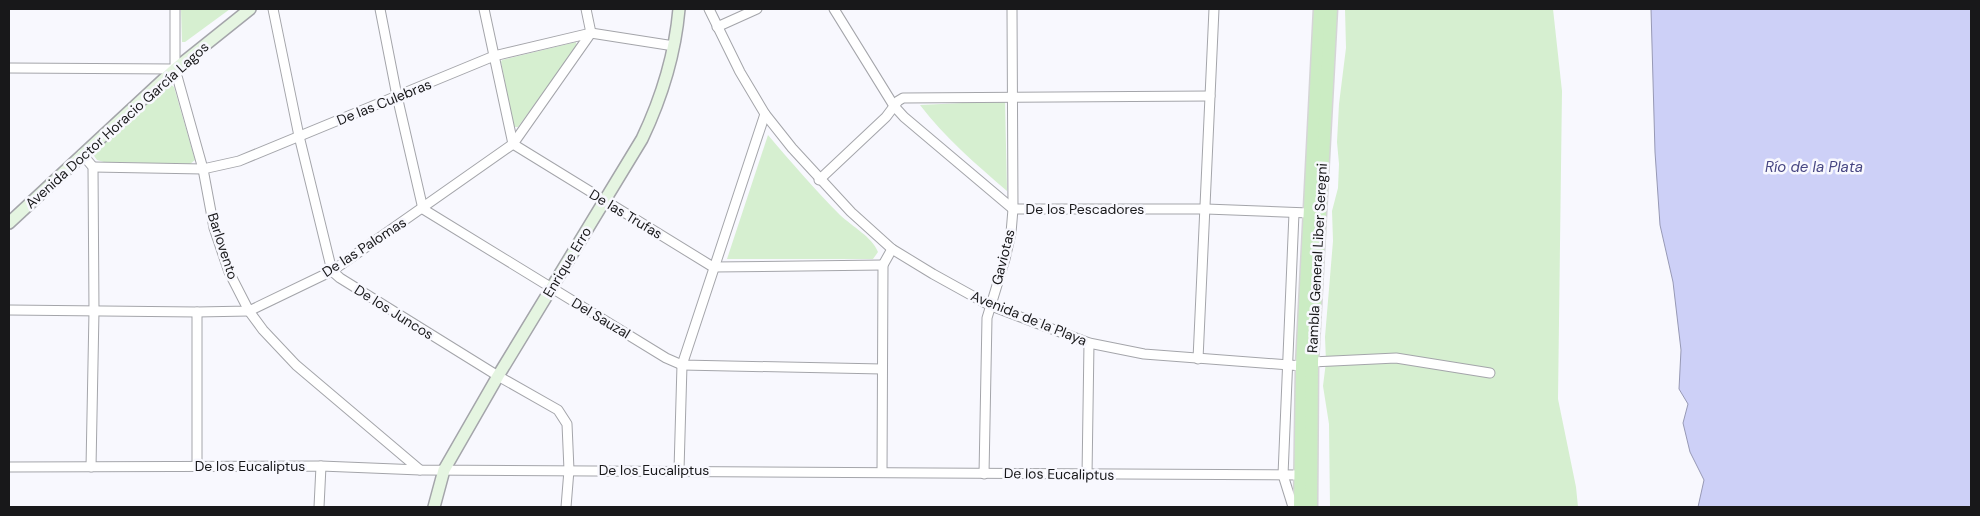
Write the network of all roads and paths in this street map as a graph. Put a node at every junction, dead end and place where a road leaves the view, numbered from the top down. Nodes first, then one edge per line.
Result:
1 (175, 9) edge
2 (250, 9) edge
3 (273, 9) edge
4 (380, 9) edge
5 (484, 9) edge
6 (586, 9) edge
7 (678, 9) edge
8 (709, 9) edge
9 (757, 9) edge
10 (834, 9) edge
11 (1012, 9) edge
12 (1214, 9) edge
13 (1320, 9) edge
14 (1330, 9) edge
15 (717, 28) junction
16 (591, 33) junction
17 (674, 46) junction
18 (494, 56) junction
19 (9, 68) edge
20 (175, 69) junction
21 (397, 96) junction
22 (1210, 96) junction
23 (1013, 97) junction
24 (894, 106) junction
25 (765, 114) junction
26 (299, 136) junction
27 (513, 144) junction
28 (82, 154) junction
29 (93, 167) junction
30 (203, 169) junction
31 (819, 180) junction
32 (604, 201) junction
33 (423, 209) junction
34 (1013, 209) junction
35 (1206, 209) junction
36 (1294, 213) junction
37 (1309, 213) junction
38 (9, 223) edge
39 (892, 250) junction
40 (883, 265) junction
41 (713, 267) junction
42 (332, 271) junction
43 (551, 288) junction
44 (989, 305) junction
45 (9, 310) edge
46 (94, 311) junction
47 (249, 311) junction
48 (197, 312) junction
49 (1089, 343) junction
50 (1198, 359) junction
51 (1307, 364) junction
52 (682, 365) junction
53 (1287, 365) junction
54 (882, 369) junction
55 (1490, 373) dead end
56 (498, 376) junction
57 (198, 466) junction
58 (321, 466) junction
59 (9, 467) edge
60 (91, 467) junction
61 (420, 470) junction
62 (444, 470) junction
63 (569, 470) junction
64 (679, 470) junction
65 (882, 472) junction
66 (984, 474) junction
67 (1086, 475) junction
68 (1283, 475) junction
69 (1300, 475) junction
70 (319, 507) edge
71 (434, 507) edge
72 (566, 507) edge
73 (1293, 507) edge
74 (1300, 507) edge
75 (1310, 507) edge

1 - 20 street, Barlovento
2 - 20 street, Avenida Doctor Horacio García Lagos
3 - 26 street
4 - 21 street
5 - 18 street
6 - 16 street
7 - 17 street, Enrique Erro
8 - 15 street, Avenida de la Playa
9 - 15 street
10 - 24 street, De los Pescadores
11 - 23 street, Gaviotas
12 - 22 street
13 - 37 main road, Rambla General Liber Seregni
14 - 51 main road, Rambla General Liber Seregni
15 - 25 street, Avenida de la Playa
16 - 17 street, De las Culebras
16 - 18 street, De las Culebras
16 - 27 street, De las Palomas
17 - 32 street, Enrique Erro
18 - 21 street, De las Culebras
18 - 27 street
19 - 20 street
20 - 28 street, Avenida Doctor Horacio García Lagos
20 - 30 street, Barlovento
21 - 26 street, De las Culebras
21 - 33 street
22 - 23 street
22 - 35 street
23 - 24 street
23 - 34 street, Gaviotas
24 - 31 street
24 - 34 street, De los Pescadores
25 - 31 street, Avenida de la Playa
25 - 41 street
26 - 30 street, De las Culebras
26 - 42 street
27 - 32 street, De las Trufas
27 - 33 street, De las Palomas
28 - 29 street
28 - 38 street, Avenida Doctor Horacio García Lagos
29 - 30 street, De las Culebras
29 - 46 street
30 - 47 street, Barlovento
31 - 39 street, Avenida de la Playa
32 - 41 street, De las Trufas
32 - 43 street, Enrique Erro
33 - 42 street, De las Palomas
33 - 43 street, Del Sauzal
34 - 35 street, De los Pescadores
34 - 44 street, Gaviotas
35 - 36 street, De los Pescadores
35 - 50 street
36 - 37 street, De los Pescadores
36 - 53 street
37 - 51 main road, Rambla General Liber Seregni
39 - 40 street
39 - 44 street, Avenida de la Playa
40 - 41 street
40 - 54 street
41 - 52 street
42 - 47 street, De las Palomas
42 - 56 street, De los Juncos
43 - 52 street, Del Sauzal
43 - 56 street, Enrique Erro
44 - 49 street, Avenida de la Playa
44 - 66 street, Gaviotas
45 - 46 street, De las Palomas
46 - 48 street, De las Palomas
46 - 60 street
47 - 48 street, De las Palomas
47 - 61 street, Barlovento
48 - 57 street
49 - 50 street, Avenida de la Playa
49 - 67 street
50 - 53 street, Avenida de la Playa
51 - 53 street, Avenida de la Playa
51 - 55 street, Avenida de la Playa
51 - 69 main road, Rambla General Liber Seregni
51 - 75 main road, Rambla General Liber Seregni
52 - 54 street, Del Sauzal
52 - 64 street
53 - 68 street
54 - 65 street
56 - 62 street, Enrique Erro
56 - 63 street, De los Juncos
57 - 58 street, De los Eucaliptus
57 - 60 street, De los Eucaliptus
58 - 61 street, De los Eucaliptus
58 - 70 street
59 - 60 street, De los Eucaliptus
61 - 62 street, De los Eucaliptus
62 - 63 street, De los Eucaliptus
62 - 71 street, Enrique Erro
63 - 64 street, De los Eucaliptus
63 - 72 street, De los Juncos
64 - 65 street, De los Eucaliptus
65 - 66 street, De los Eucaliptus
66 - 67 street, De los Eucaliptus
67 - 68 street, De los Eucaliptus
68 - 69 street, De los Eucaliptus
68 - 73 street
69 - 74 main road, Rambla General Liber Seregni

